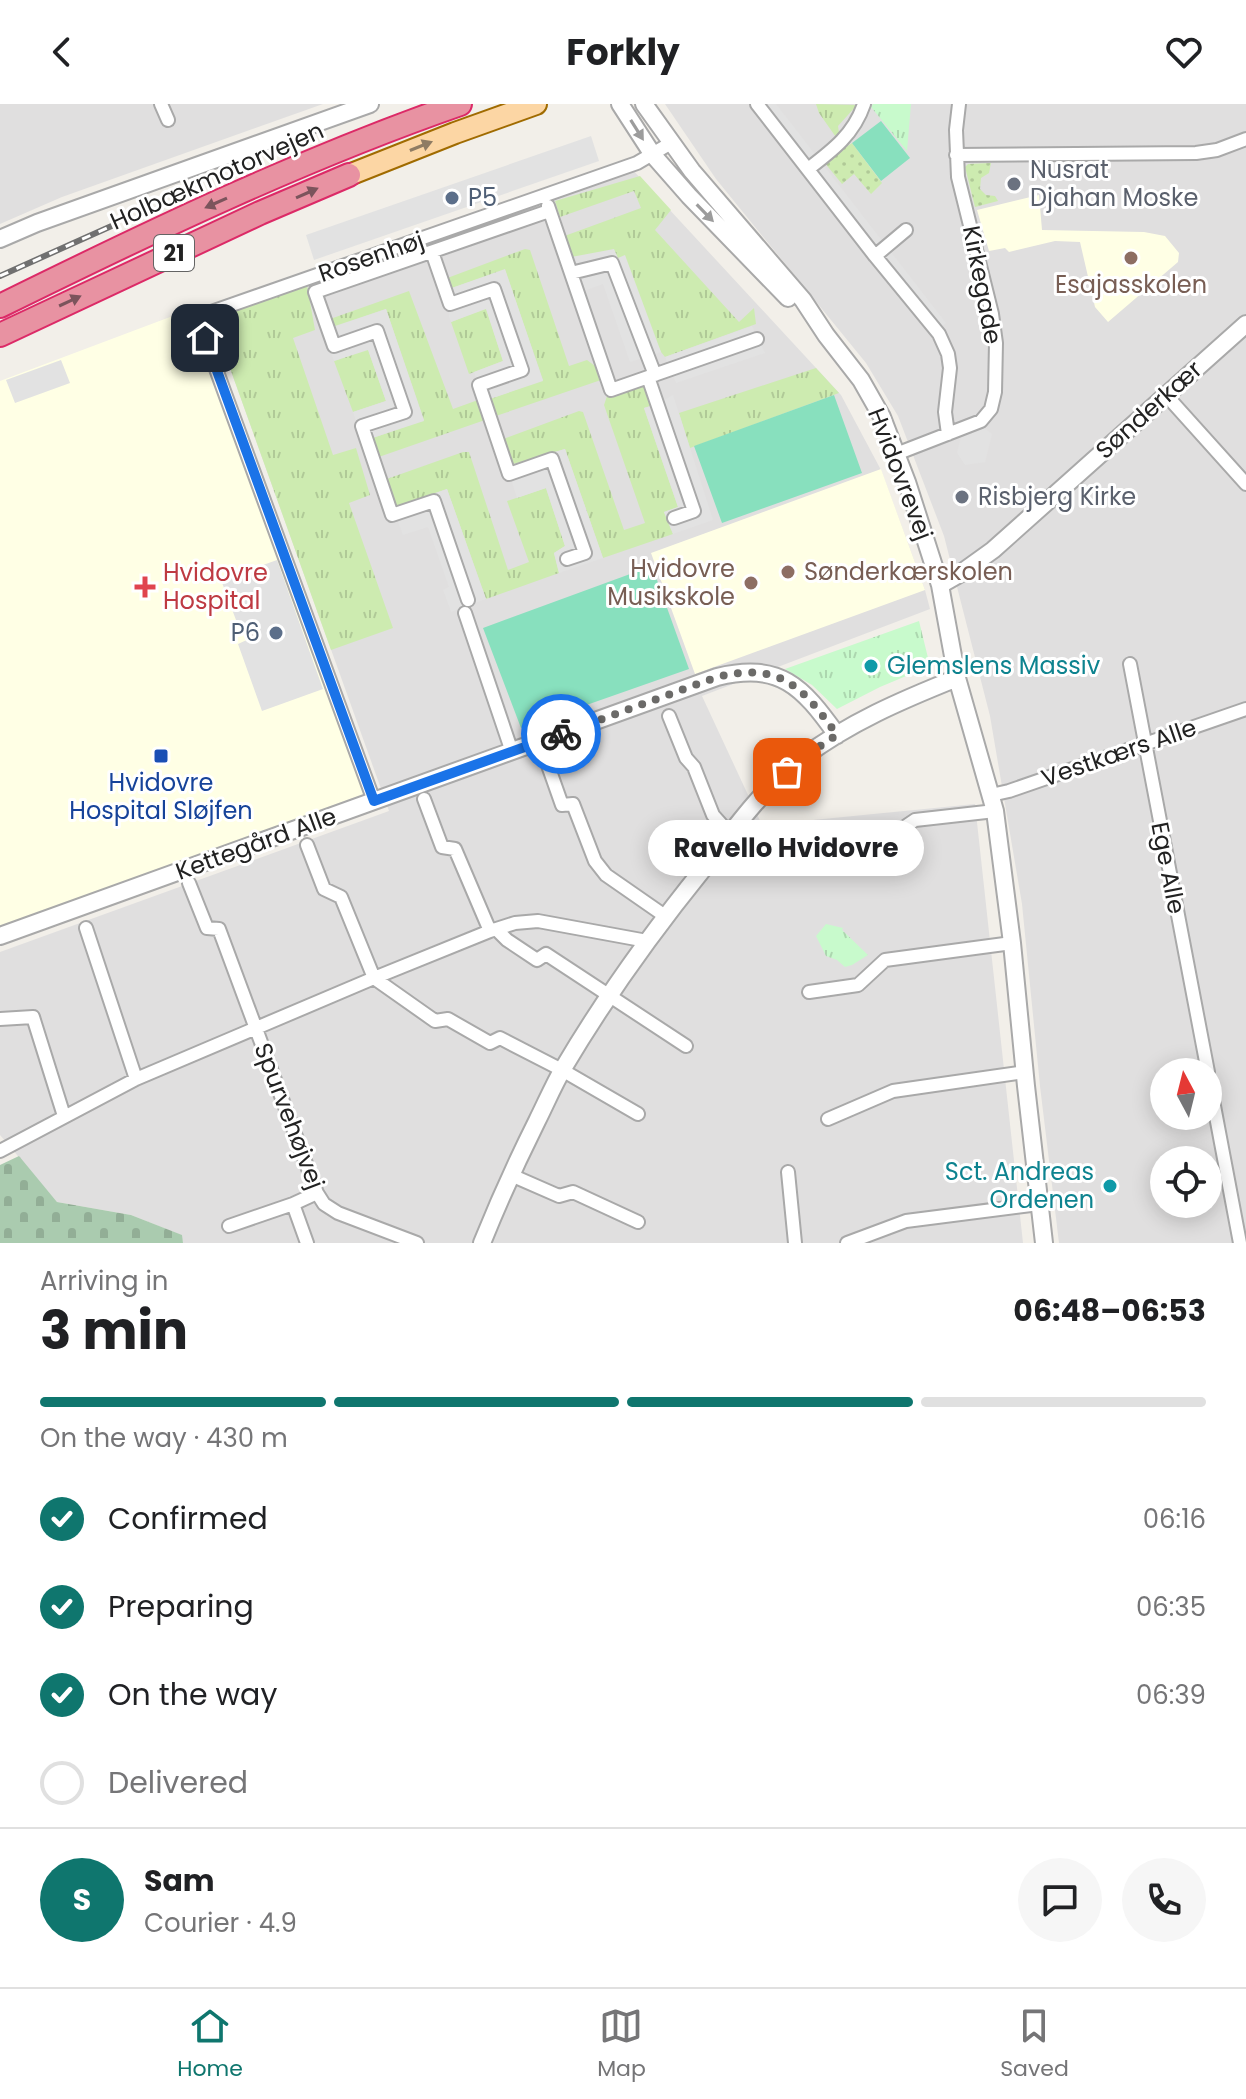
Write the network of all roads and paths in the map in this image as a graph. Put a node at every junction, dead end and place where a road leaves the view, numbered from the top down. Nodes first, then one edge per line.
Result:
1 (161, 104) edge
2 (370, 104) edge
3 (460, 104) edge
4 (536, 104) edge
5 (620, 104) edge
6 (644, 104) edge
7 (757, 104) edge
8 (864, 104) edge
9 (959, 104) edge
10 (168, 120) dead end
11 (1246, 139) edge
12 (671, 143) junction
13 (653, 155) junction
14 (956, 155) junction
15 (808, 169) junction
16 (349, 175) joint
17 (544, 196) junction
18 (549, 211) junction
19 (906, 230) dead end
20 (0, 239) edge
21 (432, 252) junction
22 (875, 256) junction
23 (571, 273) junction
24 (0, 306) edge
25 (1246, 324) edge
26 (0, 335) edge
27 (826, 335) junction
28 (757, 339) dead end
29 (652, 376) junction
30 (1166, 395) junction
31 (948, 434) junction
32 (896, 454) junction
33 (1246, 484) edge
34 (674, 518) dead end
35 (567, 559) dead end
36 (940, 585) junction
37 (1130, 664) dead end
38 (957, 678) junction
39 (1246, 709) edge
40 (669, 716) dead end
41 (837, 735) junction
42 (1145, 744) junction
43 (512, 752) junction
44 (544, 754) dead end
45 (424, 799) dead end
46 (374, 801) junction
47 (993, 803) junction
48 (730, 834) junction
49 (307, 845) dead end
50 (865, 854) dead end
51 (189, 883) dead end
52 (665, 916) junction
53 (86, 928) dead end
54 (493, 930) junction
55 (0, 936) edge
56 (647, 941) junction
57 (1012, 943) junction
58 (374, 978) junction
59 (809, 992) dead end
60 (608, 995) junction
61 (0, 1019) edge
62 (255, 1028) junction
63 (686, 1046) dead end
64 (1205, 1058) edge
65 (562, 1070) junction
66 (1025, 1072) junction
67 (136, 1079) junction
68 (638, 1114) dead end
69 (64, 1116) junction
70 (828, 1119) dead end
71 (1219, 1130) edge
72 (0, 1151) edge
73 (788, 1172) dead end
74 (511, 1175) junction
75 (320, 1198) junction
76 (293, 1204) junction
77 (1039, 1204) junction
78 (638, 1222) dead end
79 (229, 1226) dead end
80 (307, 1243) edge
81 (417, 1243) edge
82 (482, 1243) edge
83 (795, 1243) edge
84 (847, 1243) edge
85 (1044, 1243) edge
86 (1240, 1243) edge

1 - 10 street
2 - 20 street
3 -> 24 highway, Holbækmotorvejen / 21
16 -> 4 main road, 21
5 -> 13 street, Hvidovrevej
6 - 12 street, Hvidovrevej
7 - 15 street
8 - 15 street
9 - 14 street, Kirkegade
11 - 14 street
12 - 13 street, Rosenhøj
12 - 27 street, Hvidovrevej
13 - 17 street, Rosenhøj
13 -> 27 street, Hvidovrevej
14 - 31 street, Kirkegade
15 - 22 street
26 -> 16 highway, 21
17 - 18 street
17 - 46 street, Rosenhøj
18 - 21 street, Rosenhøj
18 - 23 street
19 - 22 street
21 - 35 street, Rosenhøj
21 - 43 street, Rosenhøj
22 - 31 street
23 - 29 street
23 - 29 street
25 - 30 street, Sønderkær
27 - 32 street, Hvidovrevej
28 - 29 street
29 - 34 street
30 - 33 street
30 - 36 street, Sønderkær
31 - 32 street, Kirkegade
32 - 36 street, Hvidovrevej
36 - 38 street, Hvidovrevej
37 - 42 street, Ege Alle
38 - 41 street
38 - 47 street, Hvidovrevej
39 - 42 street, Vestkærs Alle
40 - 48 street
41 - 43 street, Kettegård Alle
41 - 48 street
42 - 47 street, Vestkærs Alle
42 - 64 street, Ege Alle
43 - 46 street, Kettegård Alle
44 - 52 street
45 - 54 street
46 - 55 street, Kettegård Alle
47 - 50 street
47 - 57 street, Hvidovrevej
48 - 52 street
49 - 58 street
51 - 62 street, Spurvehøjvej
52 - 56 street
53 - 67 street
54 - 56 street, Spurvehøjvej
54 - 58 street, Spurvehøjvej
54 - 60 street
56 - 60 street
57 - 59 street
57 - 66 street, Hvidovrevej
58 - 62 street, Spurvehøjvej
58 - 65 street
60 - 63 street
60 - 65 street
61 - 69 street
62 - 67 street, Spurvehøjvej
62 - 75 street, Spurvehøjvej
65 - 68 street
65 - 74 street
66 - 70 street
66 - 77 street, Hvidovrevej
67 - 69 street, Spurvehøjvej
69 - 72 street, Spurvehøjvej
71 - 86 street, Ege Alle
73 - 83 street
74 - 78 street
74 - 82 street
75 - 76 street
75 - 81 street
76 - 79 street
76 - 80 street
77 - 84 street
77 - 85 street, Hvidovrevej

